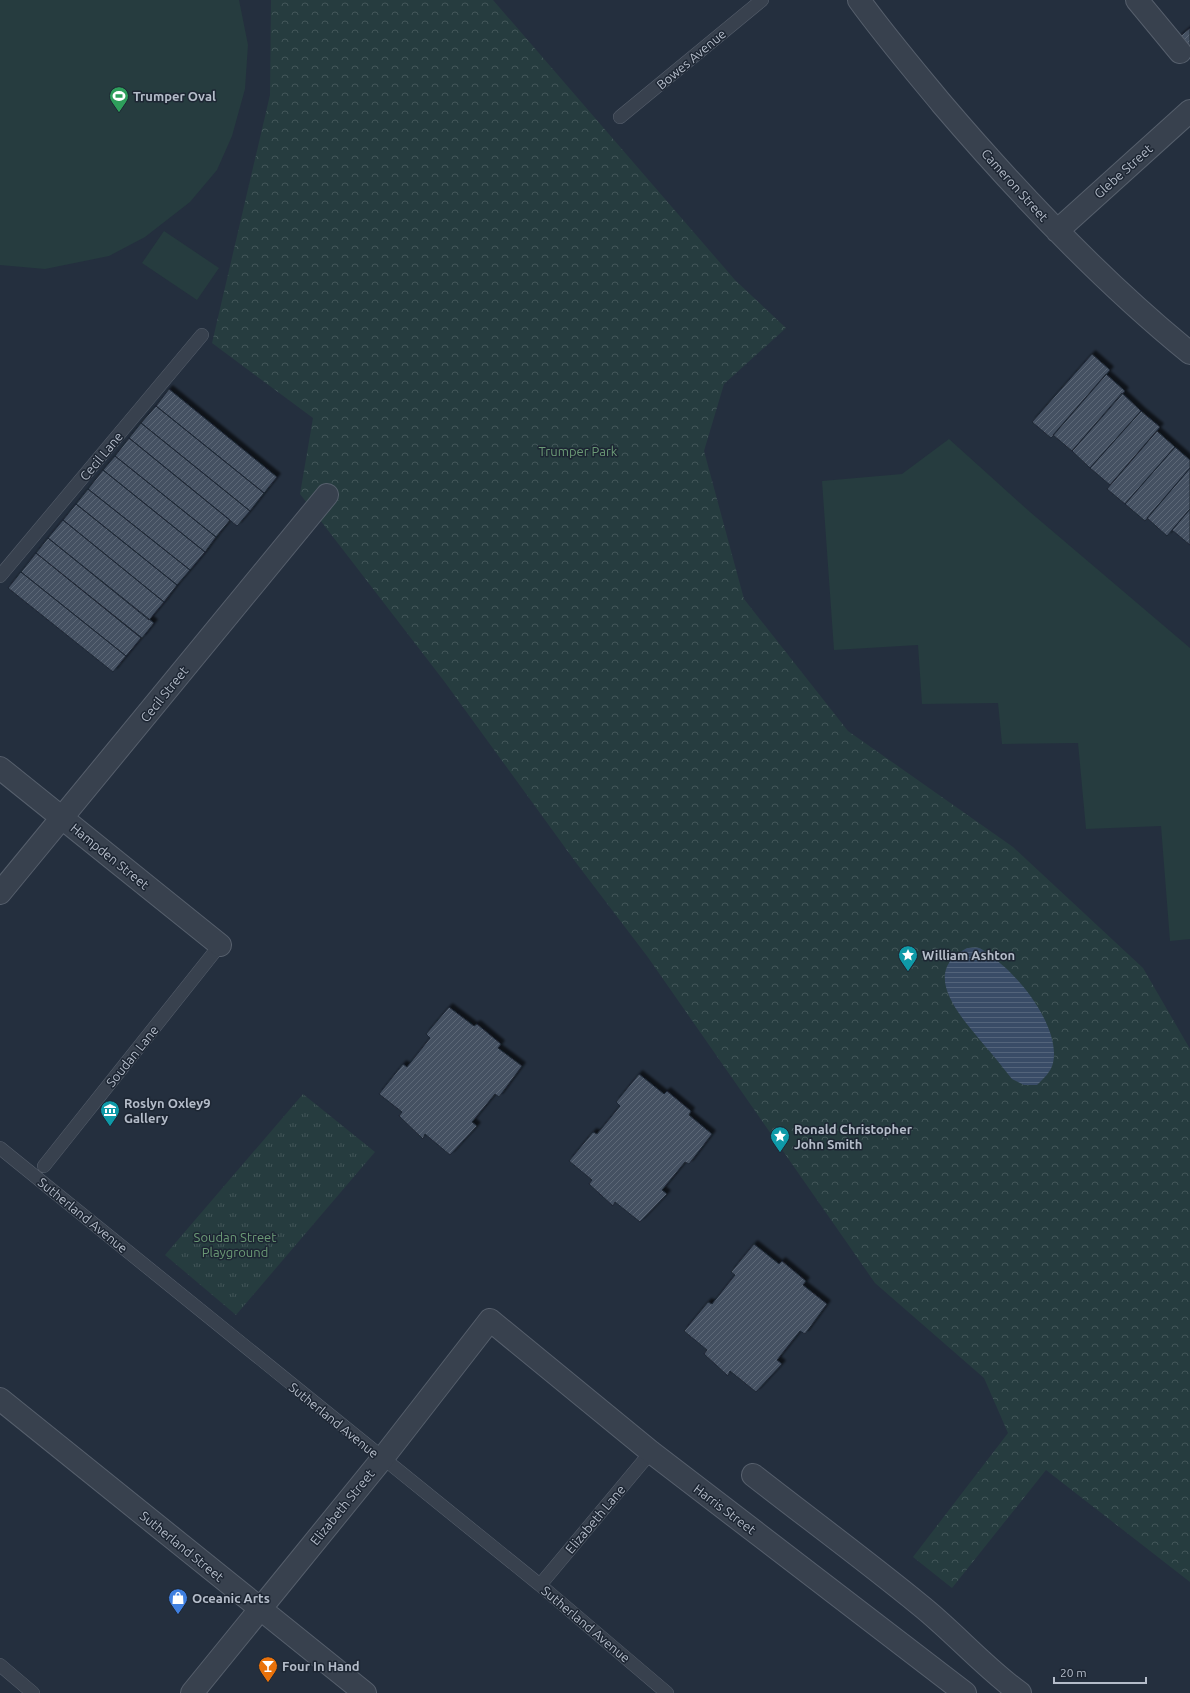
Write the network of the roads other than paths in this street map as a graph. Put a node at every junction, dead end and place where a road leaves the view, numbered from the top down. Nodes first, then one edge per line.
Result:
1 (762, 0) edge
2 (859, 0) edge
3 (1137, 0) edge
4 (1180, 52) dead end
5 (1190, 111) edge
6 (620, 117) dead end
7 (1057, 231) junction
8 (202, 335) dead end
9 (1190, 353) edge
10 (327, 495) dead end
11 (0, 576) edge
12 (0, 768) edge
13 (63, 818) junction
14 (0, 893) edge
15 (220, 945) joint
16 (0, 1148) edge
17 (44, 1166) dead end
18 (490, 1320) joint
19 (0, 1399) edge
20 (650, 1452) junction
21 (382, 1459) junction
22 (753, 1475) dead end
23 (540, 1585) junction
24 (260, 1608) junction
25 (0, 1665) edge
26 (33, 1693) edge
27 (192, 1693) edge
28 (365, 1693) edge
29 (667, 1693) edge
30 (964, 1693) edge
31 (1020, 1693) edge

1 - 6 lane, Bowes Avenue
2 - 7 street, Cameron Street
3 - 4 street
5 - 7 street, Glebe Street
7 - 9 street, Cameron Street
8 - 11 lane, Cecil Lane
10 - 13 street, Cecil Street
12 - 13 street, Hampden Street
13 - 14 street, Cecil Street
13 - 15 street, Hampden Street
15 - 17 lane, Soudan Lane
16 - 21 lane, Sutherland Avenue
18 - 20 street, Harris Street
18 - 21 street, Elizabeth Street
19 - 24 street, Sutherland Street
20 - 23 lane, Elizabeth Lane
20 - 30 street, Harris Street
21 - 23 lane, Sutherland Avenue
21 - 24 street, Elizabeth Street
22 - 31 street
23 - 29 lane, Sutherland Avenue
24 - 27 street, Elizabeth Street
24 - 28 street, Sutherland Street
25 - 26 lane

